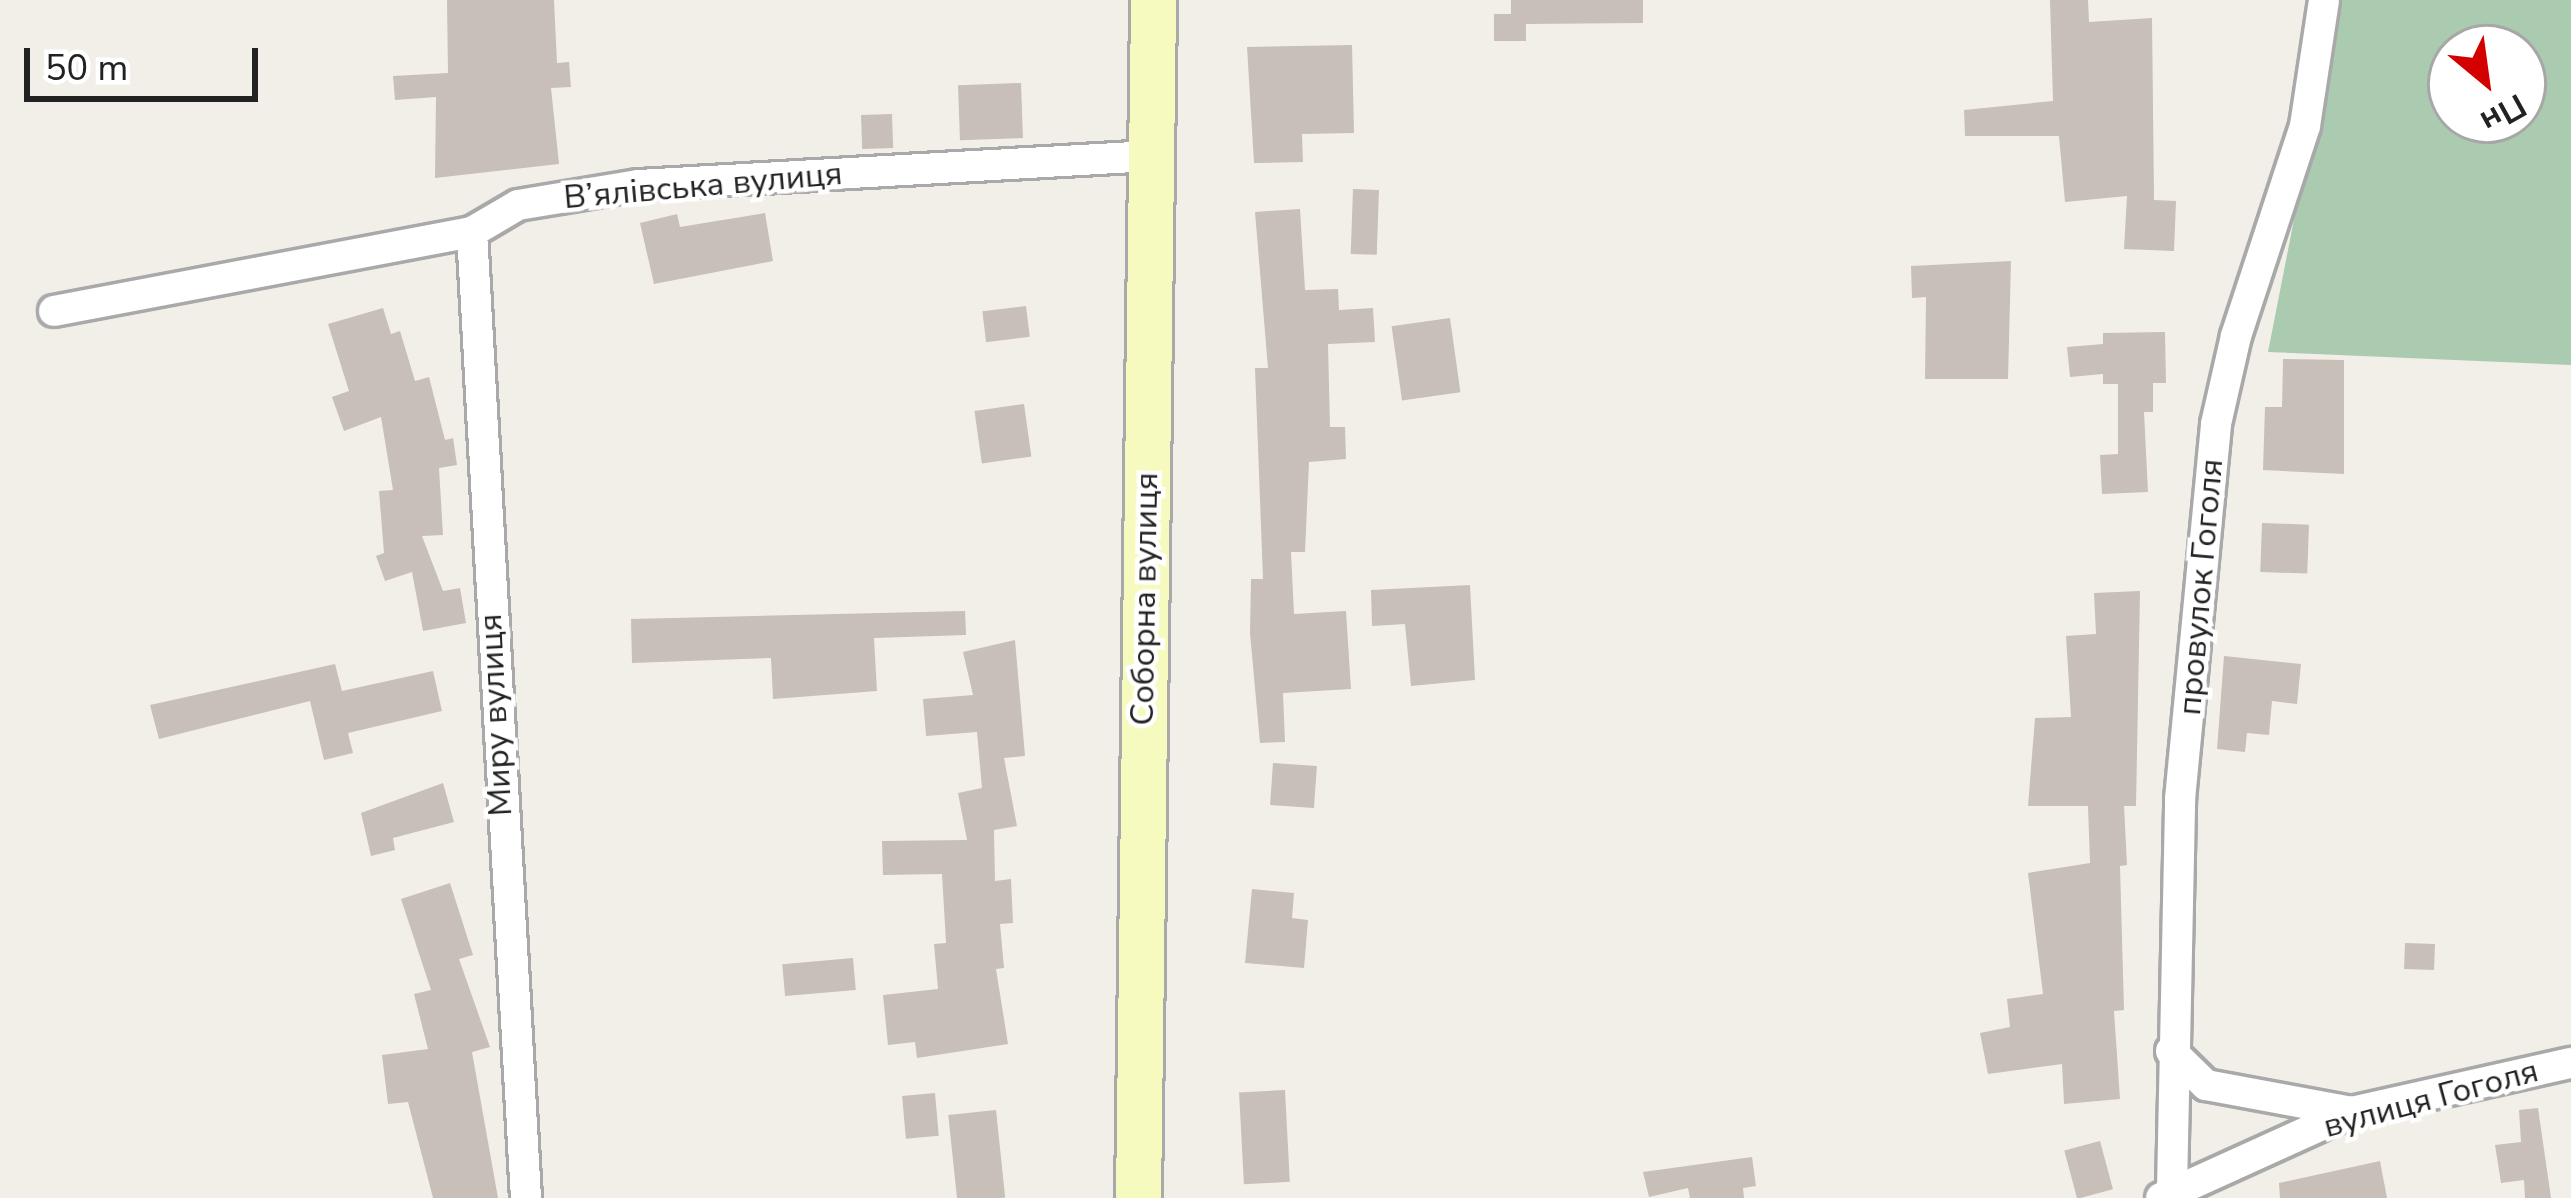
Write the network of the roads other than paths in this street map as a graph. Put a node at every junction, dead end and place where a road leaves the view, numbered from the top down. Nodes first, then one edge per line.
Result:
1 (1153, 0) edge
2 (2324, 0) edge
3 (1151, 156) junction
4 (472, 232) junction
5 (54, 311) dead end
6 (2170, 1051) junction
7 (2571, 1063) edge
8 (2351, 1112) junction
9 (2167, 1194) edge
10 (526, 1198) edge
11 (1138, 1198) edge

1 - 3 street, Соборна вулиця
2 - 6 street, провулок Гоголя
3 - 4 street, В’ялівська вулиця
3 - 11 street, Соборна вулиця
4 - 5 street, В’ялівська вулиця
4 - 10 street, Миру вулиця
6 - 8 street
6 - 9 street, провулок Гоголя
7 - 8 street, вулиця Гоголя
8 - 9 street, вулиця Гоголя

